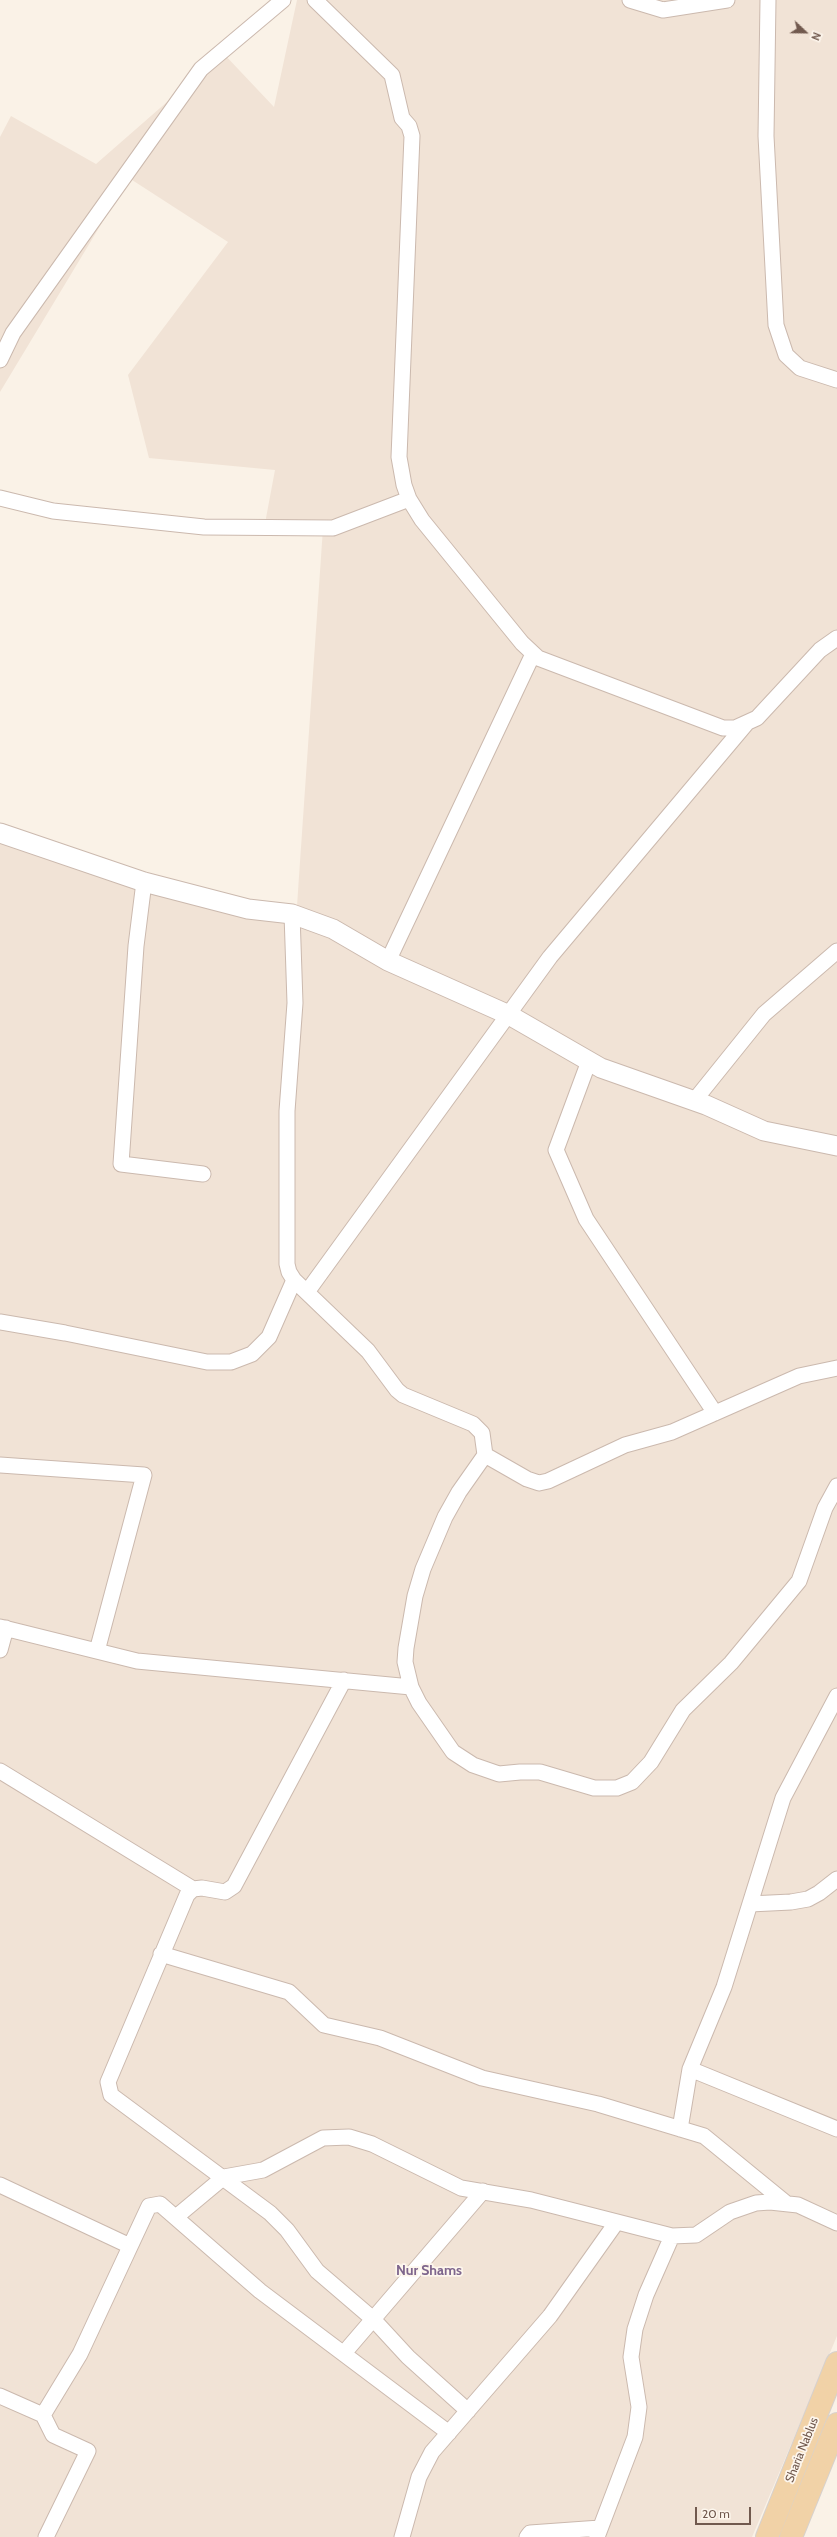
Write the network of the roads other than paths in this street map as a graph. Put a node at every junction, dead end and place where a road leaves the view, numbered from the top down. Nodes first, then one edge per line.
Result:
1 (283, 0) edge
2 (315, 0) edge
3 (630, 0) edge
4 (726, 0) edge
5 (768, 0) edge
6 (0, 360) edge
7 (837, 380) edge
8 (0, 498) edge
9 (409, 500) junction
10 (837, 638) edge
11 (533, 654) junction
12 (746, 724) junction
13 (0, 833) edge
14 (144, 882) junction
15 (292, 914) junction
16 (837, 951) edge
17 (388, 961) junction
18 (509, 1015) junction
19 (590, 1061) junction
20 (694, 1101) junction
21 (837, 1146) edge
22 (204, 1174) dead end
23 (294, 1280) junction
24 (307, 1292) junction
25 (0, 1322) edge
26 (837, 1368) edge
27 (715, 1413) junction
28 (485, 1455) junction
29 (0, 1465) edge
30 (837, 1486) edge
31 (3, 1628) edge
32 (0, 1650) edge
33 (97, 1651) junction
34 (344, 1680) junction
35 (411, 1687) junction
36 (837, 1696) edge
37 (0, 1771) edge
38 (837, 1879) edge
39 (194, 1889) junction
40 (750, 1904) junction
41 (161, 1954) junction
42 (690, 2069) junction
43 (680, 2129) junction
44 (837, 2129) edge
45 (224, 2177) junction
46 (0, 2185) edge
47 (483, 2191) junction
48 (786, 2203) junction
49 (176, 2218) junction
50 (616, 2223) junction
51 (837, 2223) edge
52 (672, 2236) junction
53 (130, 2246) junction
54 (373, 2319) junction
55 (344, 2353) junction
56 (837, 2363) edge
57 (0, 2396) edge
58 (468, 2411) junction
59 (43, 2415) junction
60 (837, 2424) edge
61 (449, 2433) junction
62 (599, 2533) edge
63 (46, 2537) edge
64 (402, 2537) edge
65 (527, 2537) edge
66 (767, 2537) edge
67 (791, 2537) edge

1 - 6 street
2 - 9 street
3 - 4 street
5 - 7 street
8 - 9 street
9 - 11 street
10 - 12 street
11 - 12 street
11 - 17 street
12 - 18 street
13 - 14 street
14 - 15 street
14 - 22 street
15 - 17 street
15 - 23 street
16 - 20 street
17 - 18 street
18 - 19 street
18 - 24 street
19 - 20 street
19 - 27 street
20 - 21 street
23 - 24 street
23 - 25 street
24 - 28 street
26 - 27 street
27 - 28 street
28 - 35 street
29 - 33 street
30 - 35 street
31 - 32 street
31 - 33 street
33 - 34 street
34 - 35 street
34 - 39 street
36 - 40 street
37 - 39 street
38 - 40 street
39 - 41 street
40 - 42 street
41 - 43 street
41 - 45 street
42 - 43 street
42 - 44 street
43 - 48 street
45 - 47 street
45 - 49 street
45 - 54 street
46 - 53 street
47 - 50 street
47 - 54 street
48 - 51 street
48 - 52 street
49 - 53 street
49 - 55 street
50 - 52 street
50 - 58 street
52 - 62 street
53 - 59 street
54 - 55 street
54 - 58 street
55 - 61 street
56 - 66 main road, Sharia Nablus
57 - 59 street
58 - 61 street
59 - 63 street
60 - 67 main road, Sharia Nablus
61 - 64 street
62 - 65 street

